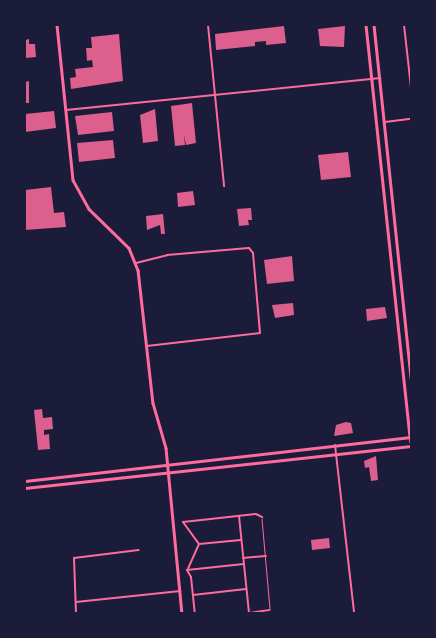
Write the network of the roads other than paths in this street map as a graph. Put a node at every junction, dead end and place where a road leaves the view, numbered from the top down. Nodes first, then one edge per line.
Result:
1 (57, 25) edge
2 (208, 25) edge
3 (366, 25) edge
4 (374, 25) edge
5 (404, 25) edge
6 (380, 78) junction
7 (371, 79) junction
8 (411, 86) edge
9 (215, 95) junction
10 (65, 111) junction
11 (411, 119) edge
12 (385, 122) junction
13 (224, 186) dead end
14 (136, 262) junction
15 (147, 346) junction
16 (411, 378) edge
17 (411, 437) edge
18 (411, 444) edge
19 (335, 445) junction
20 (336, 452) junction
21 (168, 465) junction
22 (168, 472) junction
23 (25, 481) edge
24 (25, 488) edge
25 (239, 516) junction
26 (262, 518) joint
27 (241, 540) junction
28 (199, 544) junction
29 (139, 550) dead end
30 (266, 556) junction
31 (243, 558) junction
32 (244, 564) junction
33 (187, 570) junction
34 (246, 589) junction
35 (180, 590) junction
36 (193, 595) junction
37 (75, 602) junction
38 (270, 610) joint
39 (76, 613) edge
40 (182, 613) edge
41 (196, 613) edge
42 (249, 613) edge
43 (354, 613) edge

1 - 10 street
2 - 9 street
3 - 7 street
4 - 6 street
5 - 8 street
6 - 7 street
6 - 12 street
7 - 9 street
7 - 17 street
9 - 10 street
9 - 13 street
10 - 14 street
11 - 12 street
12 - 16 street
14 - 15 street
14 - 15 street
15 - 21 street
17 - 18 street
17 - 19 street
18 - 20 street
19 - 20 street
19 - 21 street
20 - 22 street
20 - 43 street
21 - 22 street
21 - 23 street
22 - 24 street
22 - 35 street
25 - 26 street
25 - 27 street
25 - 28 street
26 - 30 lane
27 - 28 street
27 - 31 street
28 - 33 street
29 - 37 street
30 - 31 street
30 - 38 lane
31 - 32 street
32 - 33 street
32 - 34 street
33 - 36 street
34 - 36 street
34 - 42 street
35 - 37 street
35 - 40 street
36 - 41 street
37 - 39 street
38 - 42 street

